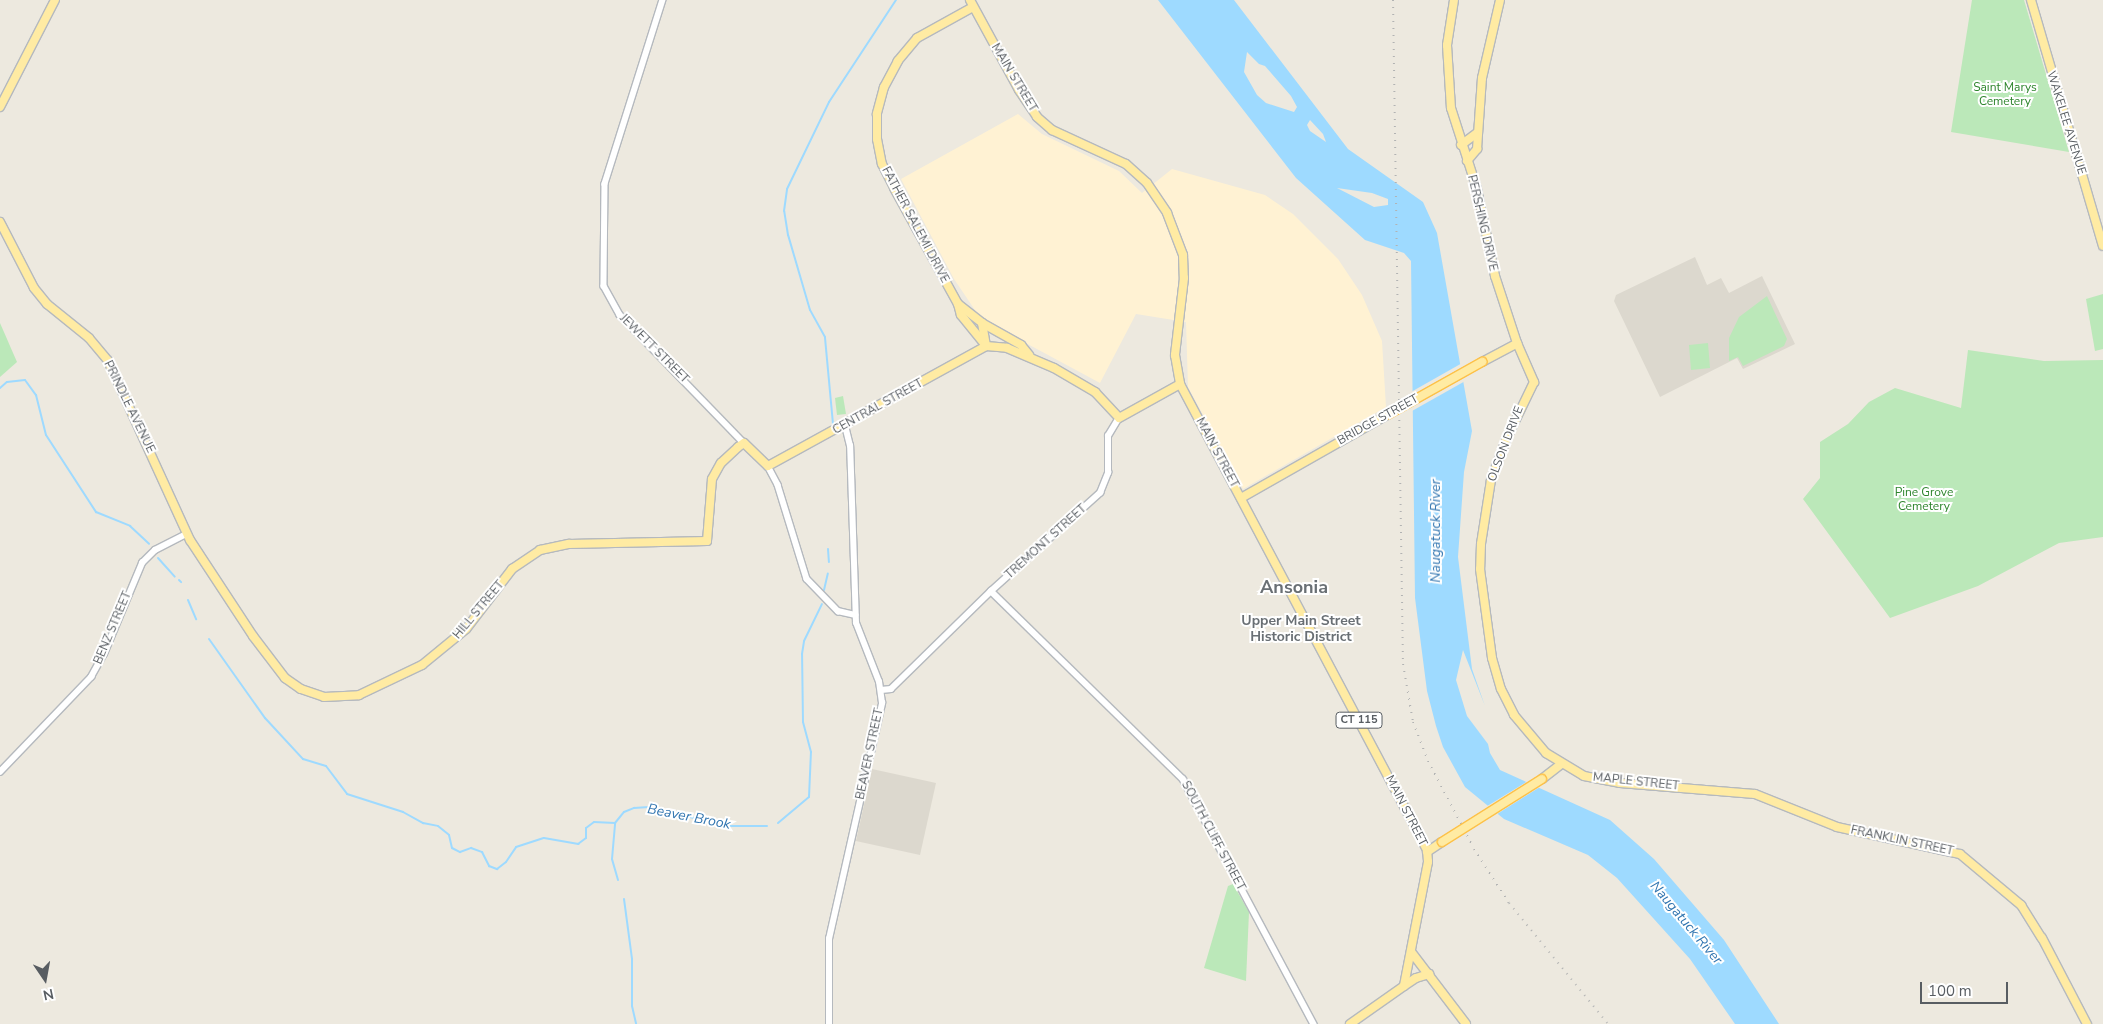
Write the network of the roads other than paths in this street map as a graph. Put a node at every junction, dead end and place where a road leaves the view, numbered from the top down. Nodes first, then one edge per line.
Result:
1 (54, 0) edge
2 (662, 0) edge
3 (1454, 0) edge
4 (1500, 0) edge
5 (2031, 0) edge
6 (972, 4) edge
7 (0, 107) edge
8 (1477, 133) junction
9 (1461, 144) junction
10 (1467, 161) junction
11 (0, 222) edge
12 (2103, 246) edge
13 (958, 304) junction
14 (982, 323) junction
15 (1517, 343) junction
16 (986, 346) junction
17 (1031, 357) junction
18 (1534, 382) joint
19 (1180, 384) junction
20 (1119, 418) junction
21 (844, 426) junction
22 (744, 443) junction
23 (768, 466) junction
24 (1241, 498) junction
25 (187, 534) junction
26 (991, 591) junction
27 (856, 615) junction
28 (881, 690) junction
29 (1561, 764) junction
30 (0, 772) edge
31 (1837, 827) joint
32 (1427, 852) junction
33 (1412, 953) junction
34 (1429, 974) junction
35 (1404, 986) junction
36 (829, 1024) edge
37 (1314, 1024) edge
38 (1350, 1024) edge
39 (1466, 1024) edge
40 (2087, 1024) edge

1 - 7 main road
2 - 22 street, JEWETT STREET
3 - 9 main road, PERSHING DRIVE
4 - 8 main road
5 - 12 main road, WAKELEE AVENUE
6 - 13 main road, FATHER SALEMI DRIVE
6 - 19 main road, MAIN STREET / CT 115
8 - 9 main road
8 - 10 main road
9 - 10 main road, PERSHING DRIVE
10 - 15 main road, PERSHING DRIVE
11 - 25 main road, PRINDLE AVENUE
13 - 14 main road, FATHER SALEMI DRIVE
13 - 16 main road, FATHER SALEMI DRIVE
14 - 16 main road
14 - 17 main road, FATHER SALEMI DRIVE
15 - 18 main road, PERSHING DRIVE
15 - 24 main road, BRIDGE STREET, bridge
16 - 17 main road
16 - 21 main road, CENTRAL STREET
17 - 20 main road
18 - 29 main road, OLSON DRIVE
19 - 20 main road
19 - 24 main road, MAIN STREET / CT 115
20 - 26 street, TREMONT STREET
21 - 23 main road, CENTRAL STREET
21 - 27 street, BEAVER STREET
22 - 23 main road, JEWETT STREET
22 - 25 main road, HILL STREET
23 - 27 street, JEWETT STREET
24 - 32 main road, MAIN STREET / CT 115
25 - 30 street, BENZ STREET
26 - 28 street, TREMONT STREET
26 - 37 street, SOUTH CLIFF STREET
27 - 28 street, BEAVER STREET
28 - 36 street, BEAVER STREET
29 - 31 main road, MAPLE STREET
29 - 32 main road, bridge
31 - 40 main road, FRANKLIN STREET
32 - 33 main road, MAIN STREET
33 - 34 main road
33 - 35 main road, MAIN STREET
34 - 35 main road
34 - 39 main road
35 - 38 main road

